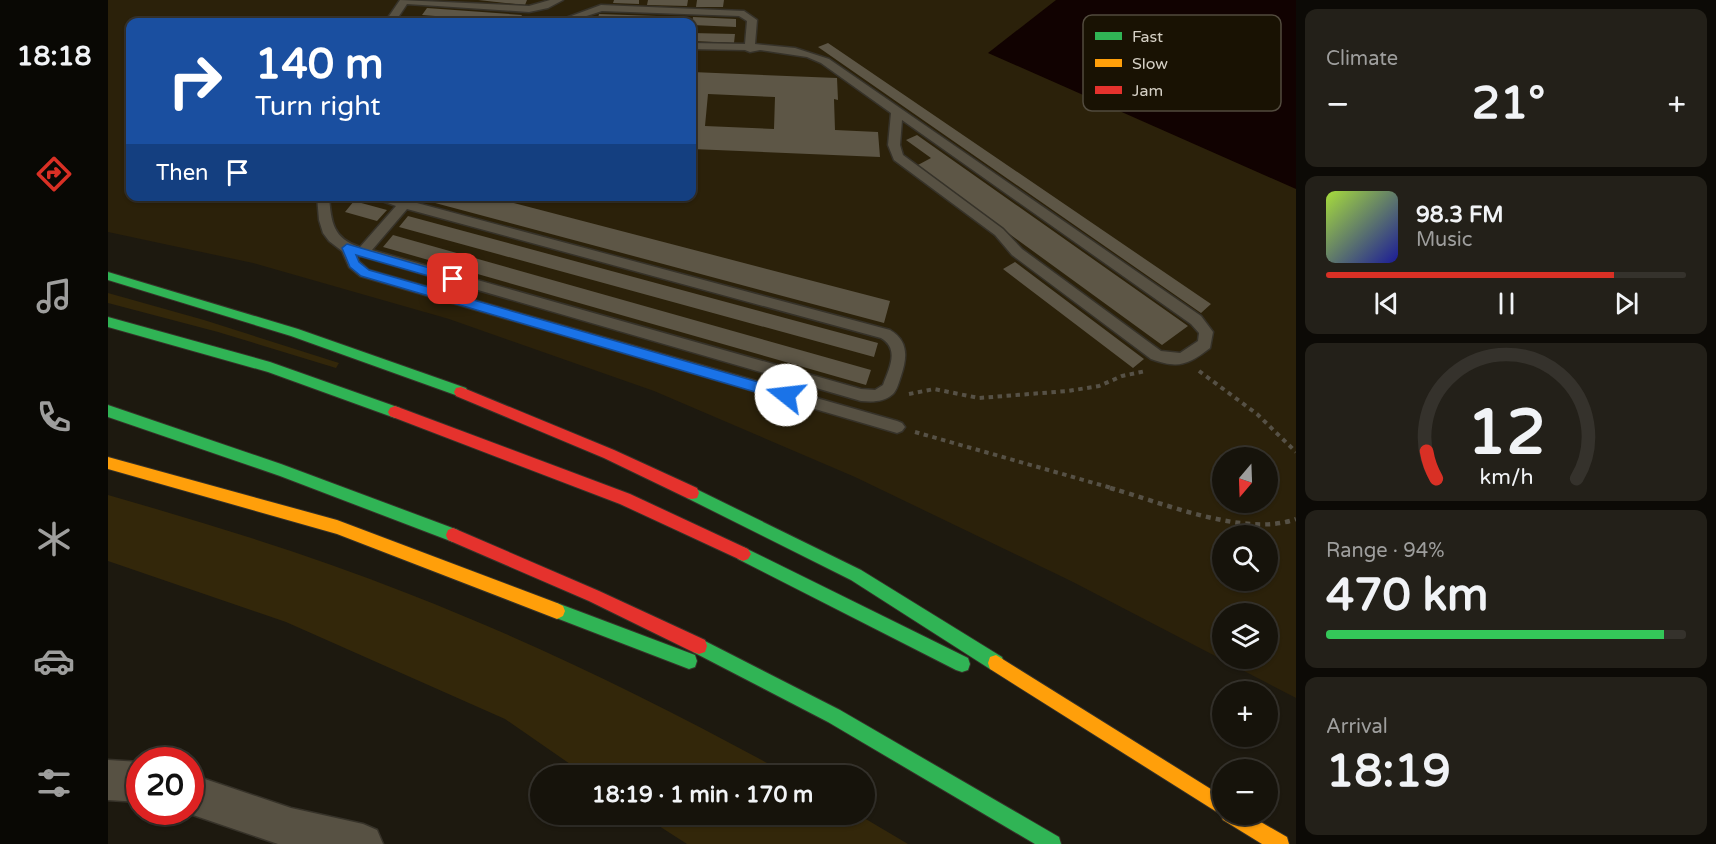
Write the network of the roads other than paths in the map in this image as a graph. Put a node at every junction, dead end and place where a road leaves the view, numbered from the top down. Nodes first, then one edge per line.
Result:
1 (558, 0) edge
2 (404, 1) edge
3 (393, 18) edge
4 (572, 18) edge
5 (696, 46) edge
6 (750, 49) junction
7 (897, 111) junction
8 (324, 201) edge
9 (393, 201) edge
10 (404, 204) junction
11 (347, 248) junction
12 (362, 253) junction
13 (108, 276) edge
14 (108, 322) edge
15 (108, 411) edge
16 (897, 427) road end
17 (108, 464) edge
18 (704, 667) dead end
19 (978, 672) dead end
20 (726, 675) dead end
21 (1010, 688) dead end
22 (837, 717) junction
23 (108, 780) edge
24 (126, 781) edge
25 (204, 799) edge
26 (1212, 800) edge
27 (1212, 805) edge
28 (1248, 825) edge
29 (1252, 825) edge
30 (363, 844) edge
31 (1052, 844) edge
32 (1281, 844) edge

1 - 2 lane
2 - 3 lane
4 - 6 lane
5 - 6 lane
6 - 7 lane
7 - 7 lane
8 - 11 lane
9 - 10 lane
10 - 12 lane
10 - 12 lane
11 - 12 lane
11 - 16 lane
13 - 26 highway
14 - 19 highway
15 - 22 highway
17 - 18 highway
20 - 22 highway
21 - 27 highway
22 - 31 highway
23 - 24 street
25 - 30 street
28 - 32 highway
29 - 32 highway

